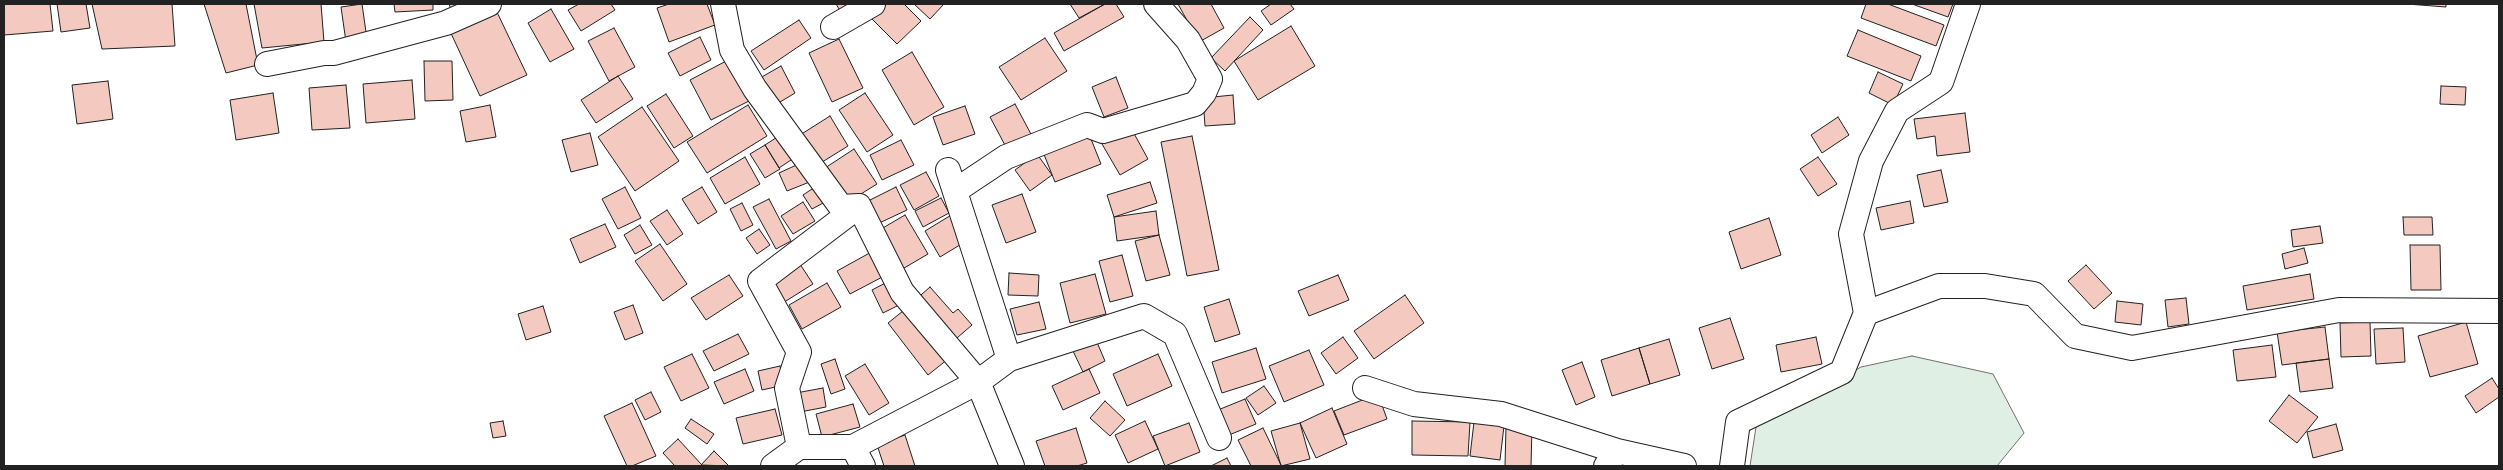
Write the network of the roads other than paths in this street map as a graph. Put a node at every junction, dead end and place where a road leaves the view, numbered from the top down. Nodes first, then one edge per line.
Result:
1 (489, 4) edge
2 (723, 4) edge
3 (873, 4) edge
4 (1156, 4) edge
5 (1968, 4) edge
6 (833, 28) dead end
7 (267, 64) dead end
8 (859, 206) junction
9 (2499, 310) edge
10 (1866, 312) junction
11 (1009, 359) junction
12 (978, 382) junction
13 (1365, 388) dead end
14 (1220, 438) dead end
15 (799, 447) junction
16 (858, 457) edge
17 (1612, 458) edge
18 (773, 466) edge
19 (1012, 466) edge
20 (1684, 466) edge
21 (1732, 466) edge

1 - 7 street
2 - 8 street
3 - 6 street
4 - 11 street
5 - 10 street
8 - 12 street
8 - 15 street
9 - 10 street
10 - 21 street
11 - 12 street
11 - 14 street
12 - 16 street
12 - 19 street
13 - 17 street
15 - 16 street
15 - 18 street
17 - 20 street

